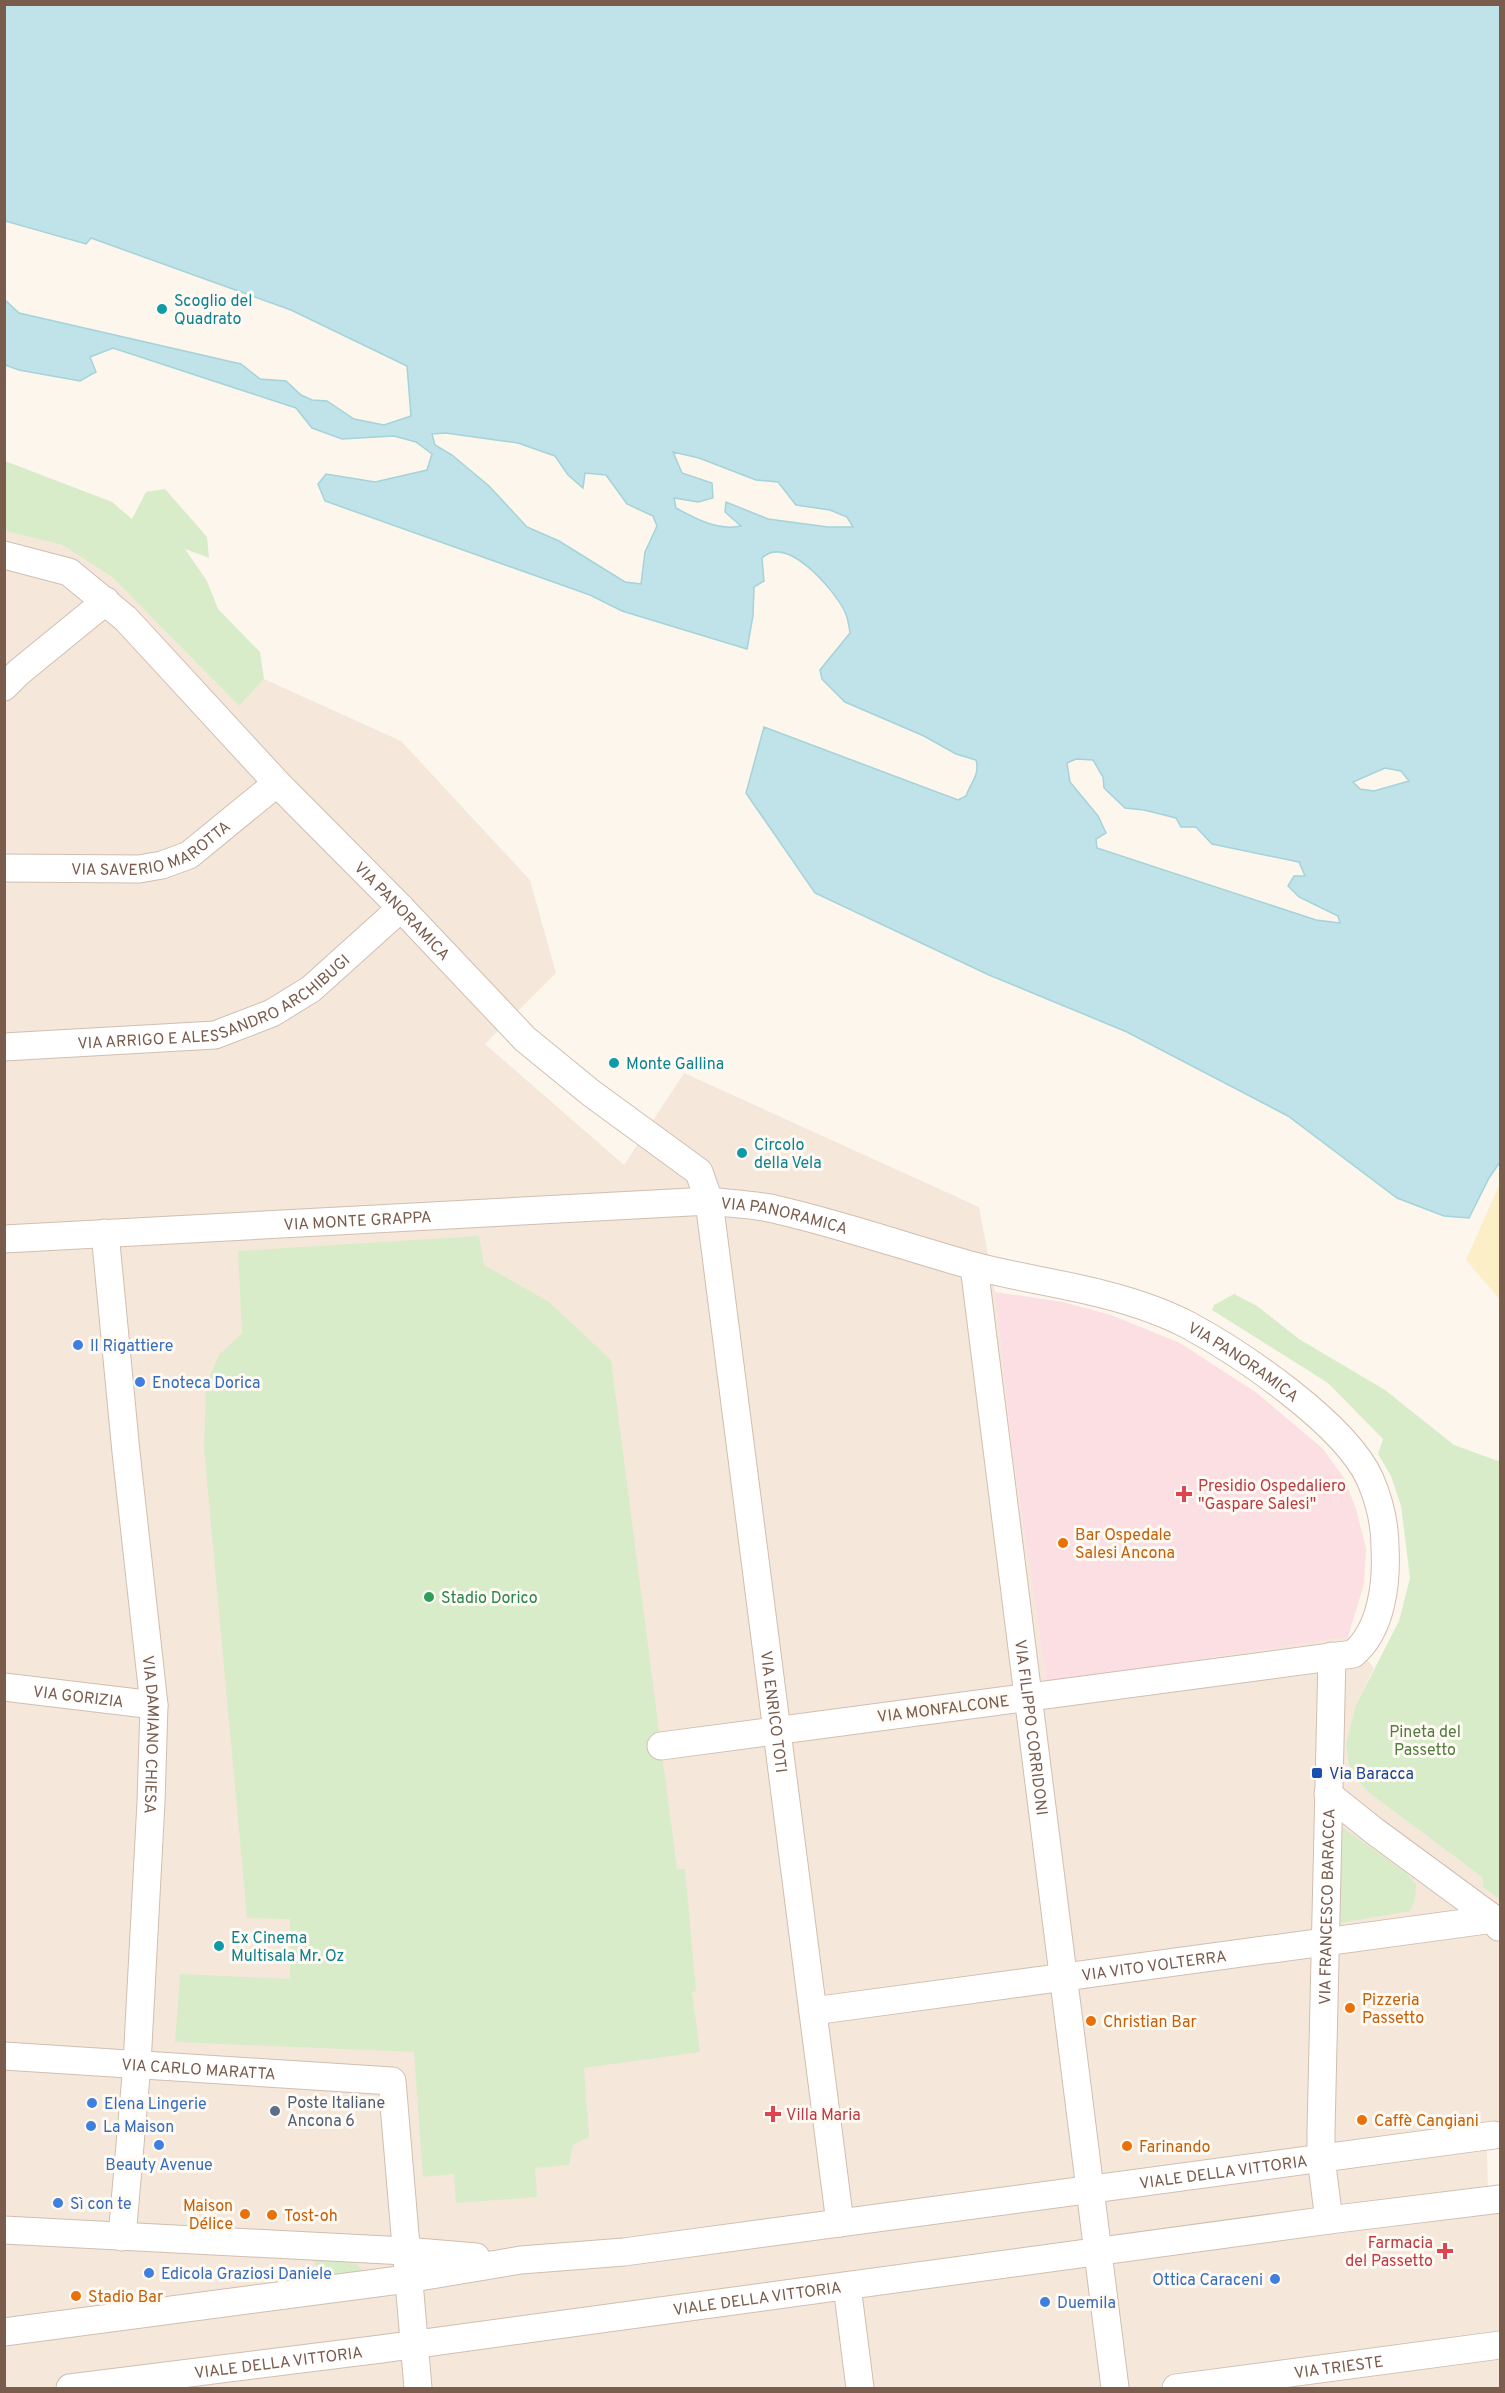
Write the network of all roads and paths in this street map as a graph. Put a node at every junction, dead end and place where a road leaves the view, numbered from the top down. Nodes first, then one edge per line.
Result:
1 (4, 555) edge
2 (106, 601) junction
3 (4, 687) edge
4 (277, 783) junction
5 (4, 868) edge
6 (401, 908) junction
7 (4, 1047) edge
8 (709, 1201) junction
9 (105, 1233) junction
10 (4, 1239) edge
11 (974, 1266) junction
12 (1332, 1656) junction
13 (4, 1687) edge
14 (1027, 1697) junction
15 (154, 1706) junction
16 (777, 1730) junction
17 (661, 1746) dead end
18 (1328, 1794) junction
19 (1497, 1924) edge
20 (1324, 1942) junction
21 (1063, 1977) junction
22 (813, 2011) junction
23 (4, 2056) edge
24 (137, 2064) junction
25 (1498, 2134) edge
26 (1321, 2158) junction
27 (1091, 2188) junction
28 (1500, 2199) edge
29 (1329, 2220) junction
30 (840, 2223) junction
31 (4, 2230) edge
32 (122, 2237) junction
33 (405, 2251) junction
34 (1099, 2252) junction
35 (520, 2260) junction
36 (407, 2278) junction
37 (847, 2286) junction
38 (4, 2332) edge
39 (415, 2344) junction
40 (1500, 2346) edge
41 (70, 2388) edge
42 (418, 2388) edge
43 (860, 2388) edge
44 (1115, 2388) edge
45 (1176, 2388) edge

1 - 2 street, VIA PANORAMICA
2 - 3 street
2 - 4 street, VIA PANORAMICA
4 - 5 street, VIA SAVERIO MAROTTA
4 - 6 street, VIA PANORAMICA
6 - 7 street, VIA ARRIGO E ALESSANDRO ARCHIBUGI
6 - 8 street, VIA PANORAMICA
8 - 9 street, VIA MONTE GRAPPA
8 - 11 street, VIA PANORAMICA
8 - 16 street, VIA ENRICO TOTI
9 - 10 street, VIA MONTE GRAPPA
9 - 15 street, VIA DAMIANO CHIESA
11 - 12 street, VIA PANORAMICA
11 - 14 street, VIA FILIPPO CORRIDONI
12 - 14 street, VIA MONFALCONE
12 - 18 street, VIA FRANCESCO BARACCA
13 - 15 street, VIA GORIZIA
14 - 16 street, VIA MONFALCONE
14 - 21 street, VIA FILIPPO CORRIDONI
15 - 24 street, VIA DAMIANO CHIESA
16 - 17 street, VIA MONFALCONE
16 - 22 street, VIA ENRICO TOTI
18 - 19 street
18 - 20 street, VIA FRANCESCO BARACCA
19 - 20 street, VIA VITO VOLTERRA
20 - 21 street, VIA VITO VOLTERRA
20 - 26 street, VIA FRANCESCO BARACCA
21 - 22 street, VIA VITO VOLTERRA
21 - 27 street, VIA FILIPPO CORRIDONI
22 - 30 street, VIA ENRICO TOTI
23 - 24 street, VIA CARLO MARATTA
24 - 32 street, VIA DAMIANO CHIESA
24 - 33 street, VIA CARLO MARATTA
25 - 26 street, VIALE DELLA VITTORIA
26 - 27 street, VIALE DELLA VITTORIA
26 - 29 street, VIALE DELLA VITTORIA
27 - 30 street, VIALE DELLA VITTORIA
27 - 34 street
28 - 29 street, VIALE DELLA VITTORIA
29 - 34 street, VIALE DELLA VITTORIA
30 - 35 street, VIALE DELLA VITTORIA
31 - 32 street
32 - 33 street
33 - 35 street
33 - 36 street
34 - 37 street, VIALE DELLA VITTORIA
34 - 44 street
35 - 36 street, VIALE DELLA VITTORIA
36 - 38 street, VIALE DELLA VITTORIA
36 - 39 street
37 - 39 street, VIALE DELLA VITTORIA
37 - 43 street
39 - 41 street, VIALE DELLA VITTORIA
39 - 42 street
40 - 45 street, VIA TRIESTE

